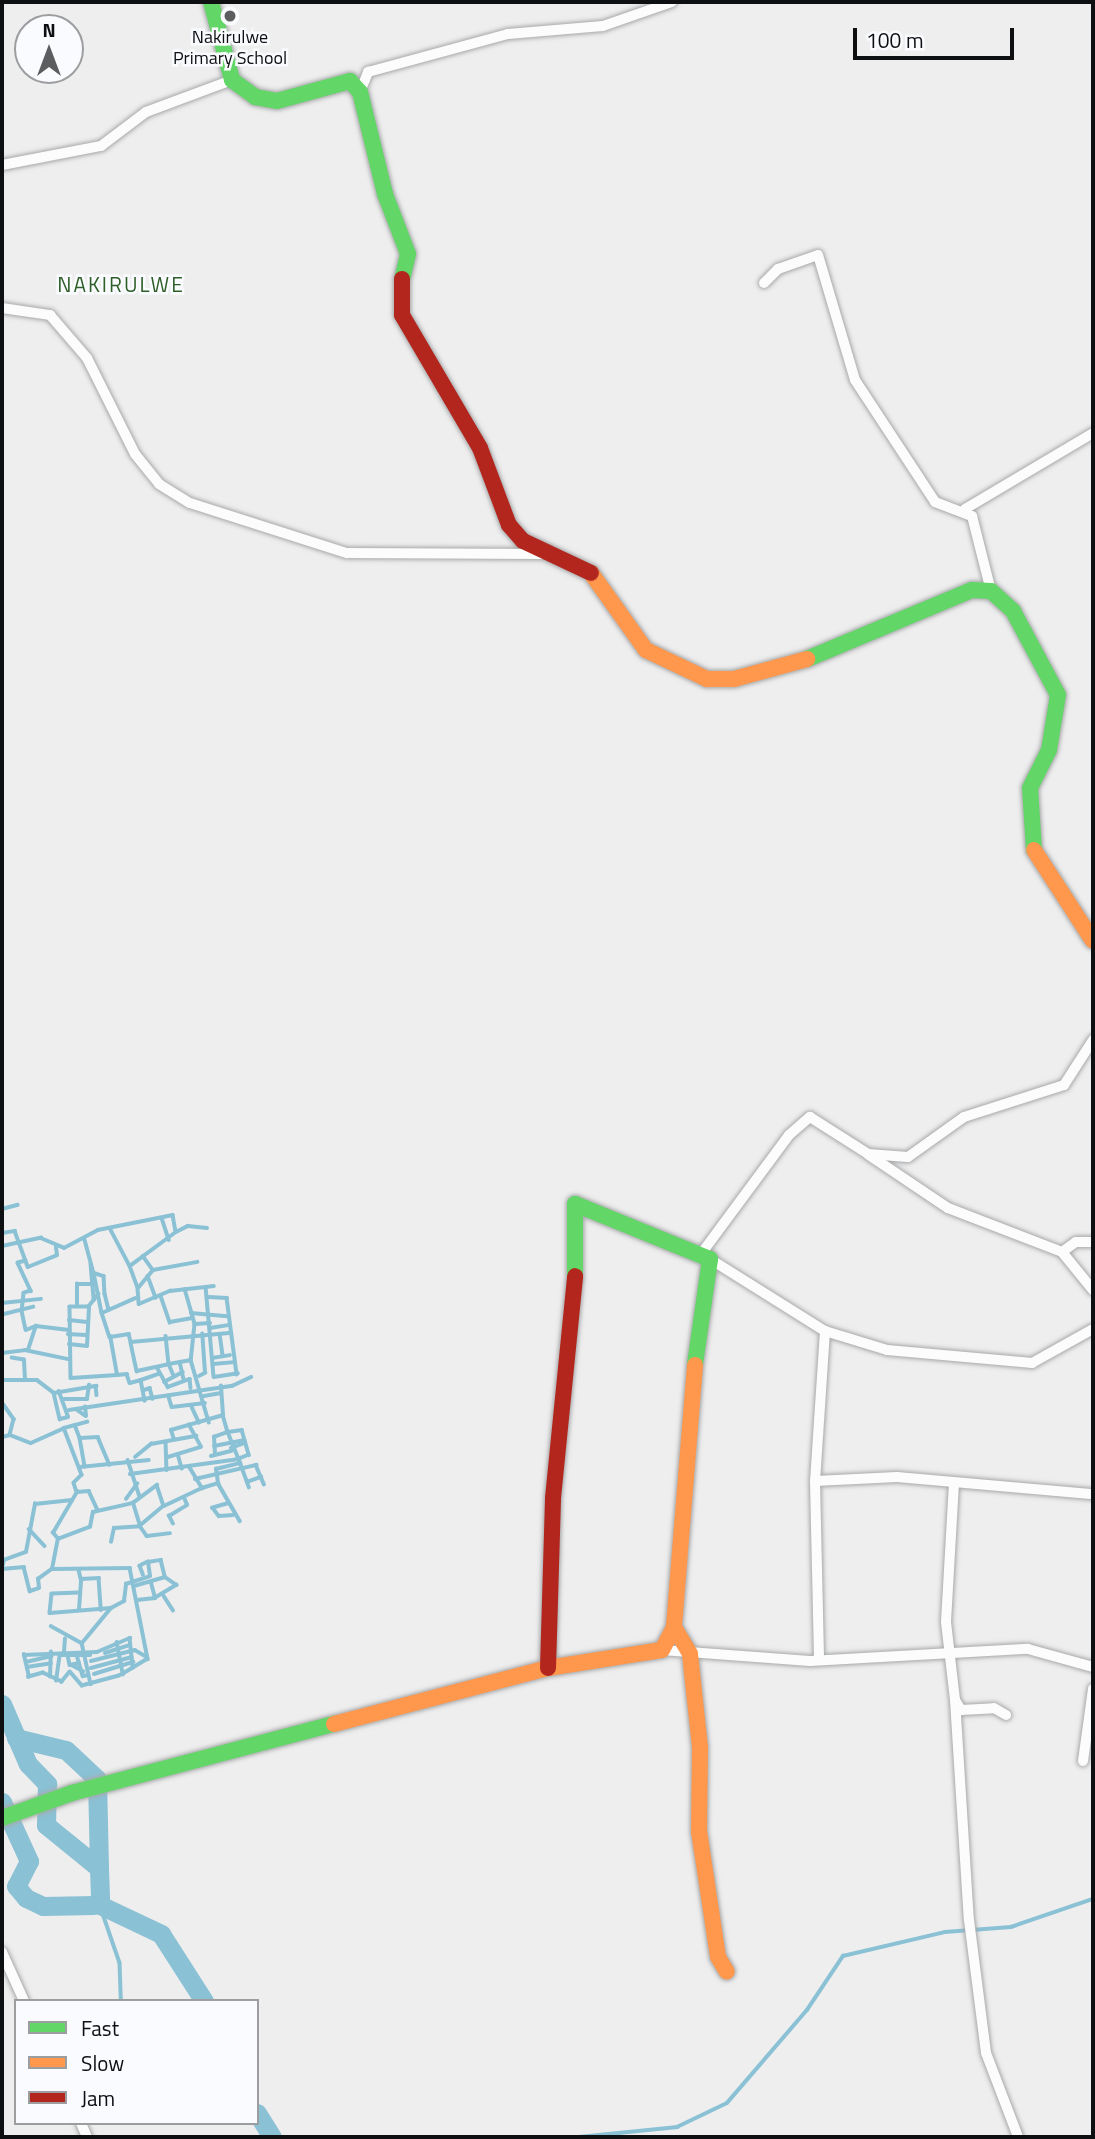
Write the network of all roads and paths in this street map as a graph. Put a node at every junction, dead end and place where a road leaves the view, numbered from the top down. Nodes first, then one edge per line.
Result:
1 (211, 2) edge
2 (672, 2) edge
3 (232, 80) junction
4 (360, 92) junction
5 (2, 165) edge
6 (764, 283) dead end
7 (2, 308) edge
8 (1093, 433) edge
9 (965, 509) junction
10 (556, 555) junction
11 (991, 591) junction
12 (1093, 941) edge
13 (1093, 1040) edge
14 (868, 1154) junction
15 (1093, 1242) edge
16 (1062, 1252) junction
17 (706, 1256) junction
18 (1093, 1290) edge
19 (1093, 1329) edge
20 (825, 1331) junction
21 (815, 1481) junction
22 (954, 1483) junction
23 (1093, 1494) edge
24 (674, 1627) junction
25 (662, 1650) junction
26 (952, 1650) junction
27 (690, 1654) junction
28 (819, 1660) junction
29 (1093, 1667) edge
30 (548, 1668) junction
31 (1093, 1689) edge
32 (955, 1700) junction
33 (1006, 1715) dead end
34 (1083, 1761) dead end
35 (2, 1818) edge
36 (2, 1952) edge
37 (727, 1972) dead end
38 (23, 1999) edge
39 (1018, 2137) edge

1 - 3 street
2 - 4 street
3 - 4 street
3 - 5 street
4 - 10 street
6 - 9 street
7 - 10 street
8 - 9 street
9 - 11 street
10 - 11 street
11 - 12 street
13 - 14 street
14 - 16 street
14 - 17 street
15 - 16 street
16 - 18 street
17 - 20 street
17 - 24 street
17 - 30 street
19 - 20 street
20 - 21 street
21 - 22 street
21 - 28 street
22 - 23 street
22 - 26 street
24 - 25 street
24 - 27 street
25 - 27 street
25 - 30 street
26 - 28 street
26 - 29 street
26 - 32 street
27 - 28 street
27 - 37 street
30 - 35 street
31 - 34 street
32 - 33 street
32 - 39 street
36 - 38 street

